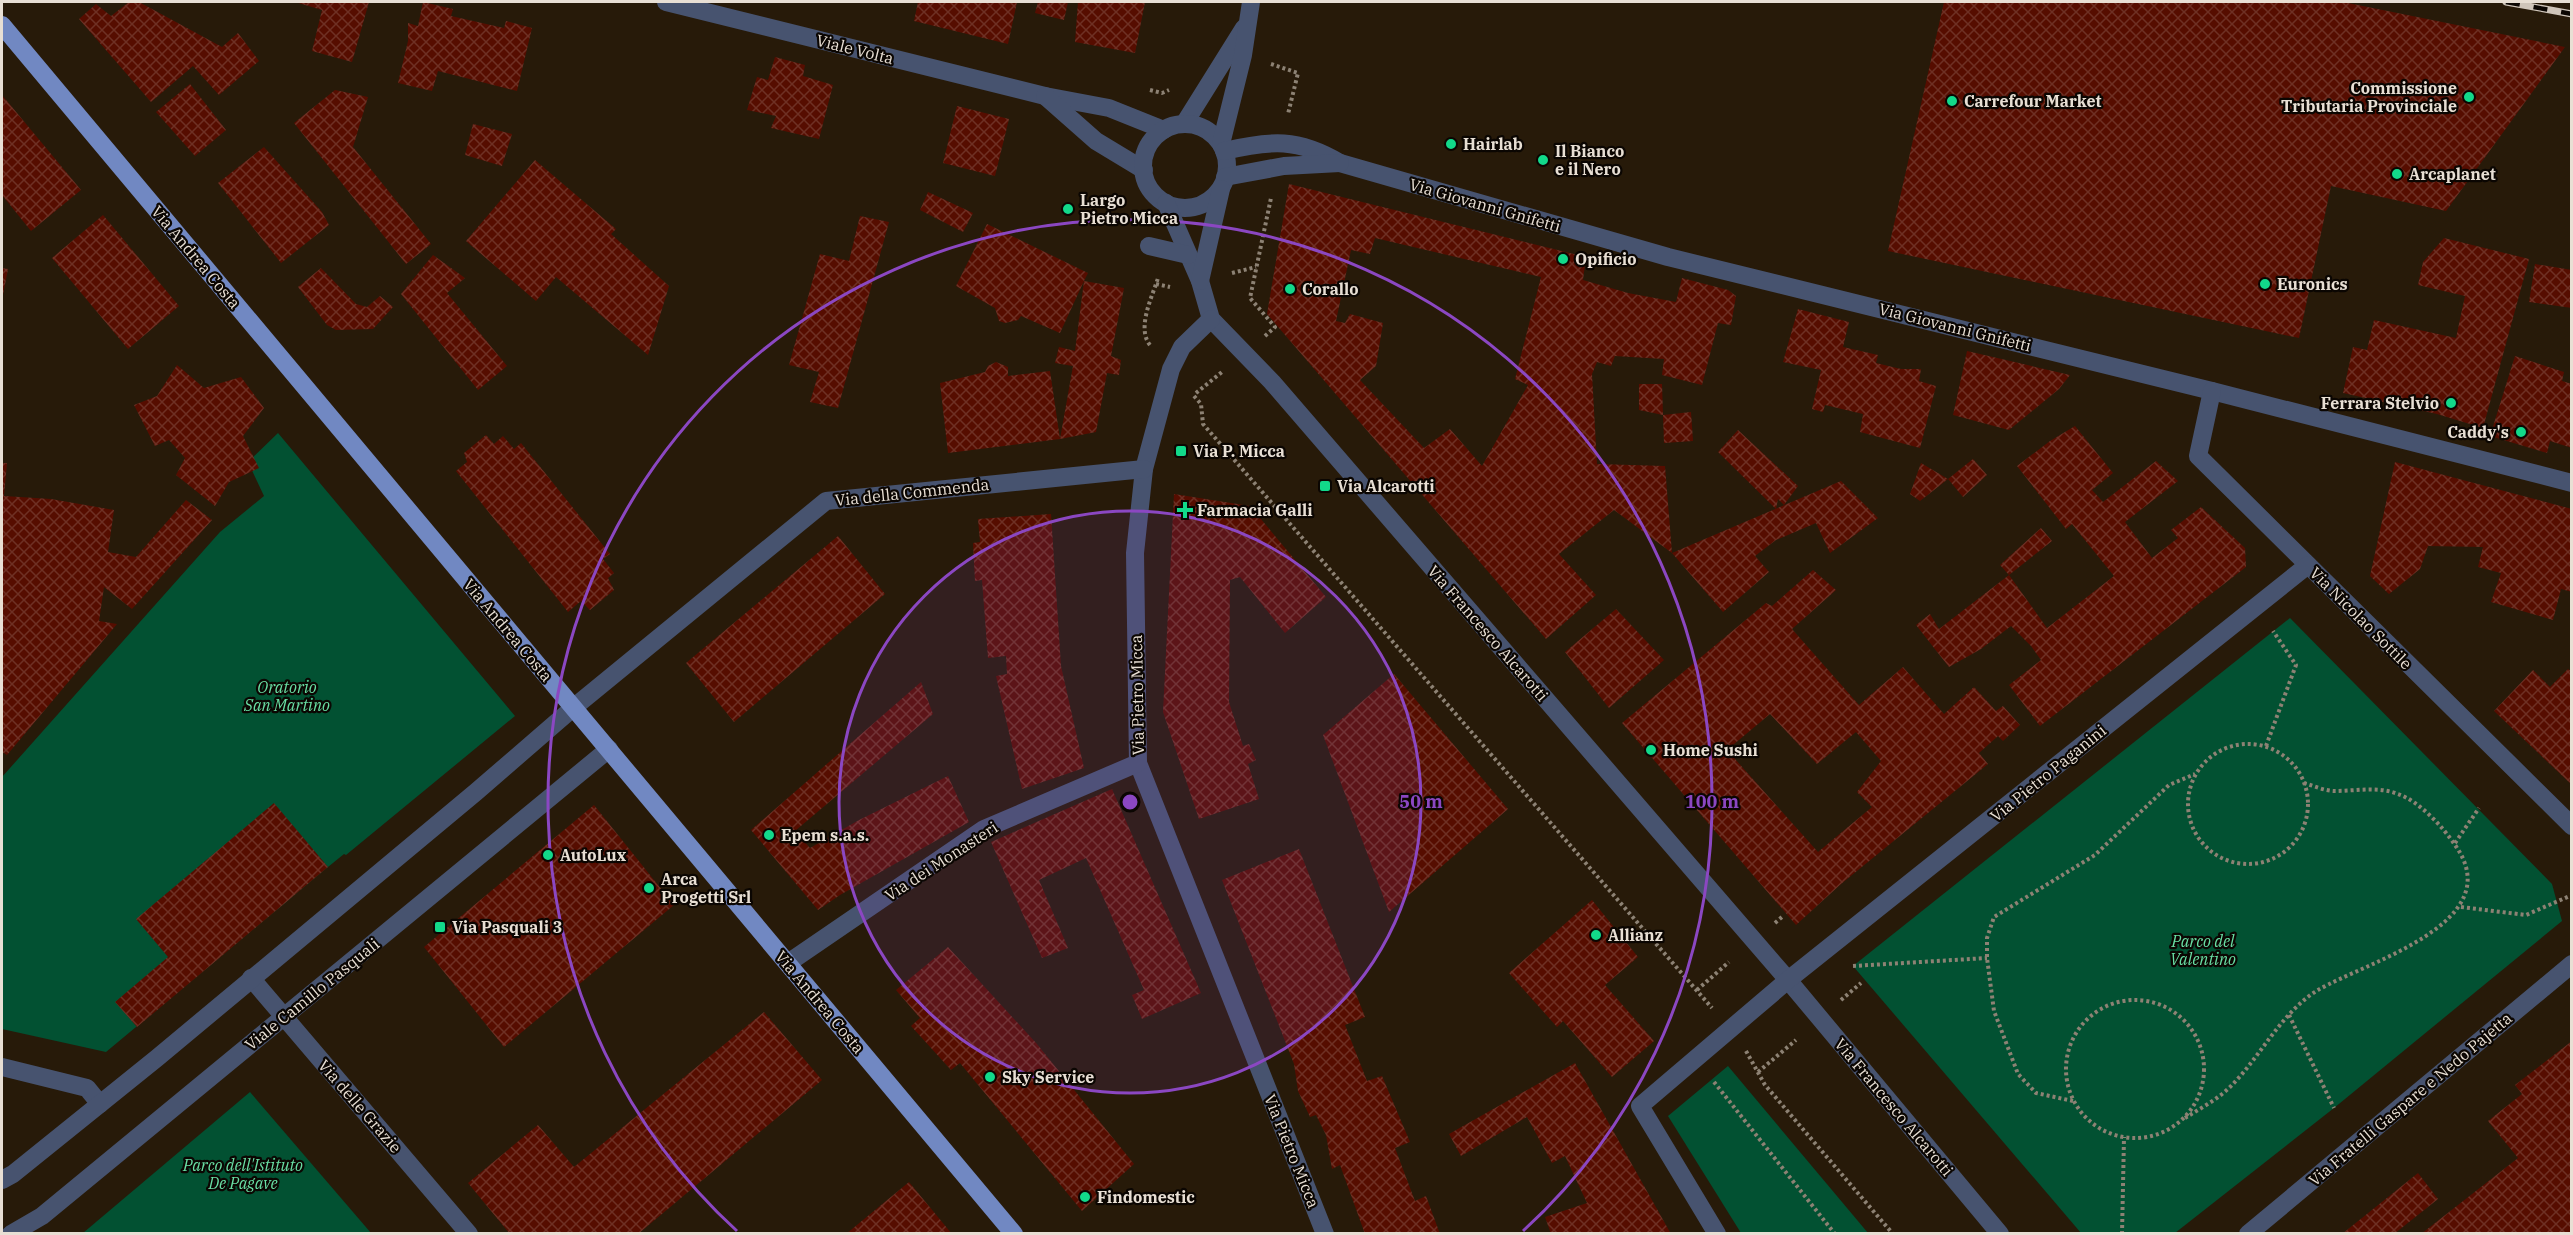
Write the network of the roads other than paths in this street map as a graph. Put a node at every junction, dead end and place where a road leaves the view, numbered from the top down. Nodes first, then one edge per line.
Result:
1 (666, 2) edge
2 (1251, 2) edge
3 (1246, 24) junction
4 (2, 26) edge
5 (1045, 96) junction
6 (1184, 124) junction
7 (1164, 130) junction
8 (1223, 147) junction
9 (1340, 163) junction
10 (1144, 170) junction
11 (1224, 182) junction
12 (1166, 203) junction
13 (1149, 246) dead end
14 (1188, 255) junction
15 (1200, 281) junction
16 (1211, 319) junction
17 (2212, 391) junction
18 (1144, 469) junction
19 (2571, 483) edge
20 (2308, 565) junction
21 (573, 708) junction
22 (609, 749) junction
23 (1138, 763) junction
24 (2571, 826) edge
25 (788, 963) junction
26 (2571, 964) edge
27 (251, 978) junction
28 (1788, 980) junction
29 (284, 1017) junction
30 (2, 1067) edge
31 (100, 1104) junction
32 (2, 1180) edge
33 (11, 1233) edge
34 (469, 1233) edge
35 (1014, 1233) edge
36 (1325, 1233) edge
37 (1717, 1233) edge
38 (2000, 1233) edge
39 (2248, 1233) edge

1 - 5 street, Viale Volta
2 - 3 street
3 - 6 street
3 - 8 street
4 - 21 main road, Via Andrea Costa
5 - 7 street, Viale Volta
5 - 10 street, Viale Volta
6 - 7 street
6 - 8 street
7 - 10 street
8 - 9 street, Via Giovanni Gnifetti
8 - 11 street
9 - 11 street, Via Giovanni Gnifetti
9 - 17 street, Via Giovanni Gnifetti
10 - 12 street
11 - 12 street
11 - 15 street
12 - 14 street
13 - 14 street
14 - 15 street
15 - 16 street, Via Francesco Alcarotti
16 - 18 street, Via Pietro Micca
16 - 28 street, Via Francesco Alcarotti
17 - 19 street, Via Giovanni Gnifetti
17 - 20 street, Via Nicolao Sottile
18 - 21 street, Via della Commenda
18 - 23 street, Via Pietro Micca
20 - 24 street, Via Nicolao Sottile
20 - 28 street, Via Pietro Paganini
21 - 22 main road, Via Andrea Costa
21 - 27 street
22 - 25 main road, Via Andrea Costa
22 - 29 street, Viale Camillo Pasquali
23 - 25 street, Via dei Monasteri
23 - 36 street, Via Pietro Micca
25 - 35 main road, Via Andrea Costa
26 - 39 street, Via Fratelli Gaspare e Nedo Pajetta
27 - 29 street, Via delle Grazie
27 - 31 street
28 - 37 street
28 - 38 street, Via Francesco Alcarotti
29 - 33 street, Viale Camillo Pasquali
29 - 34 street, Via delle Grazie
30 - 31 street
31 - 32 street

